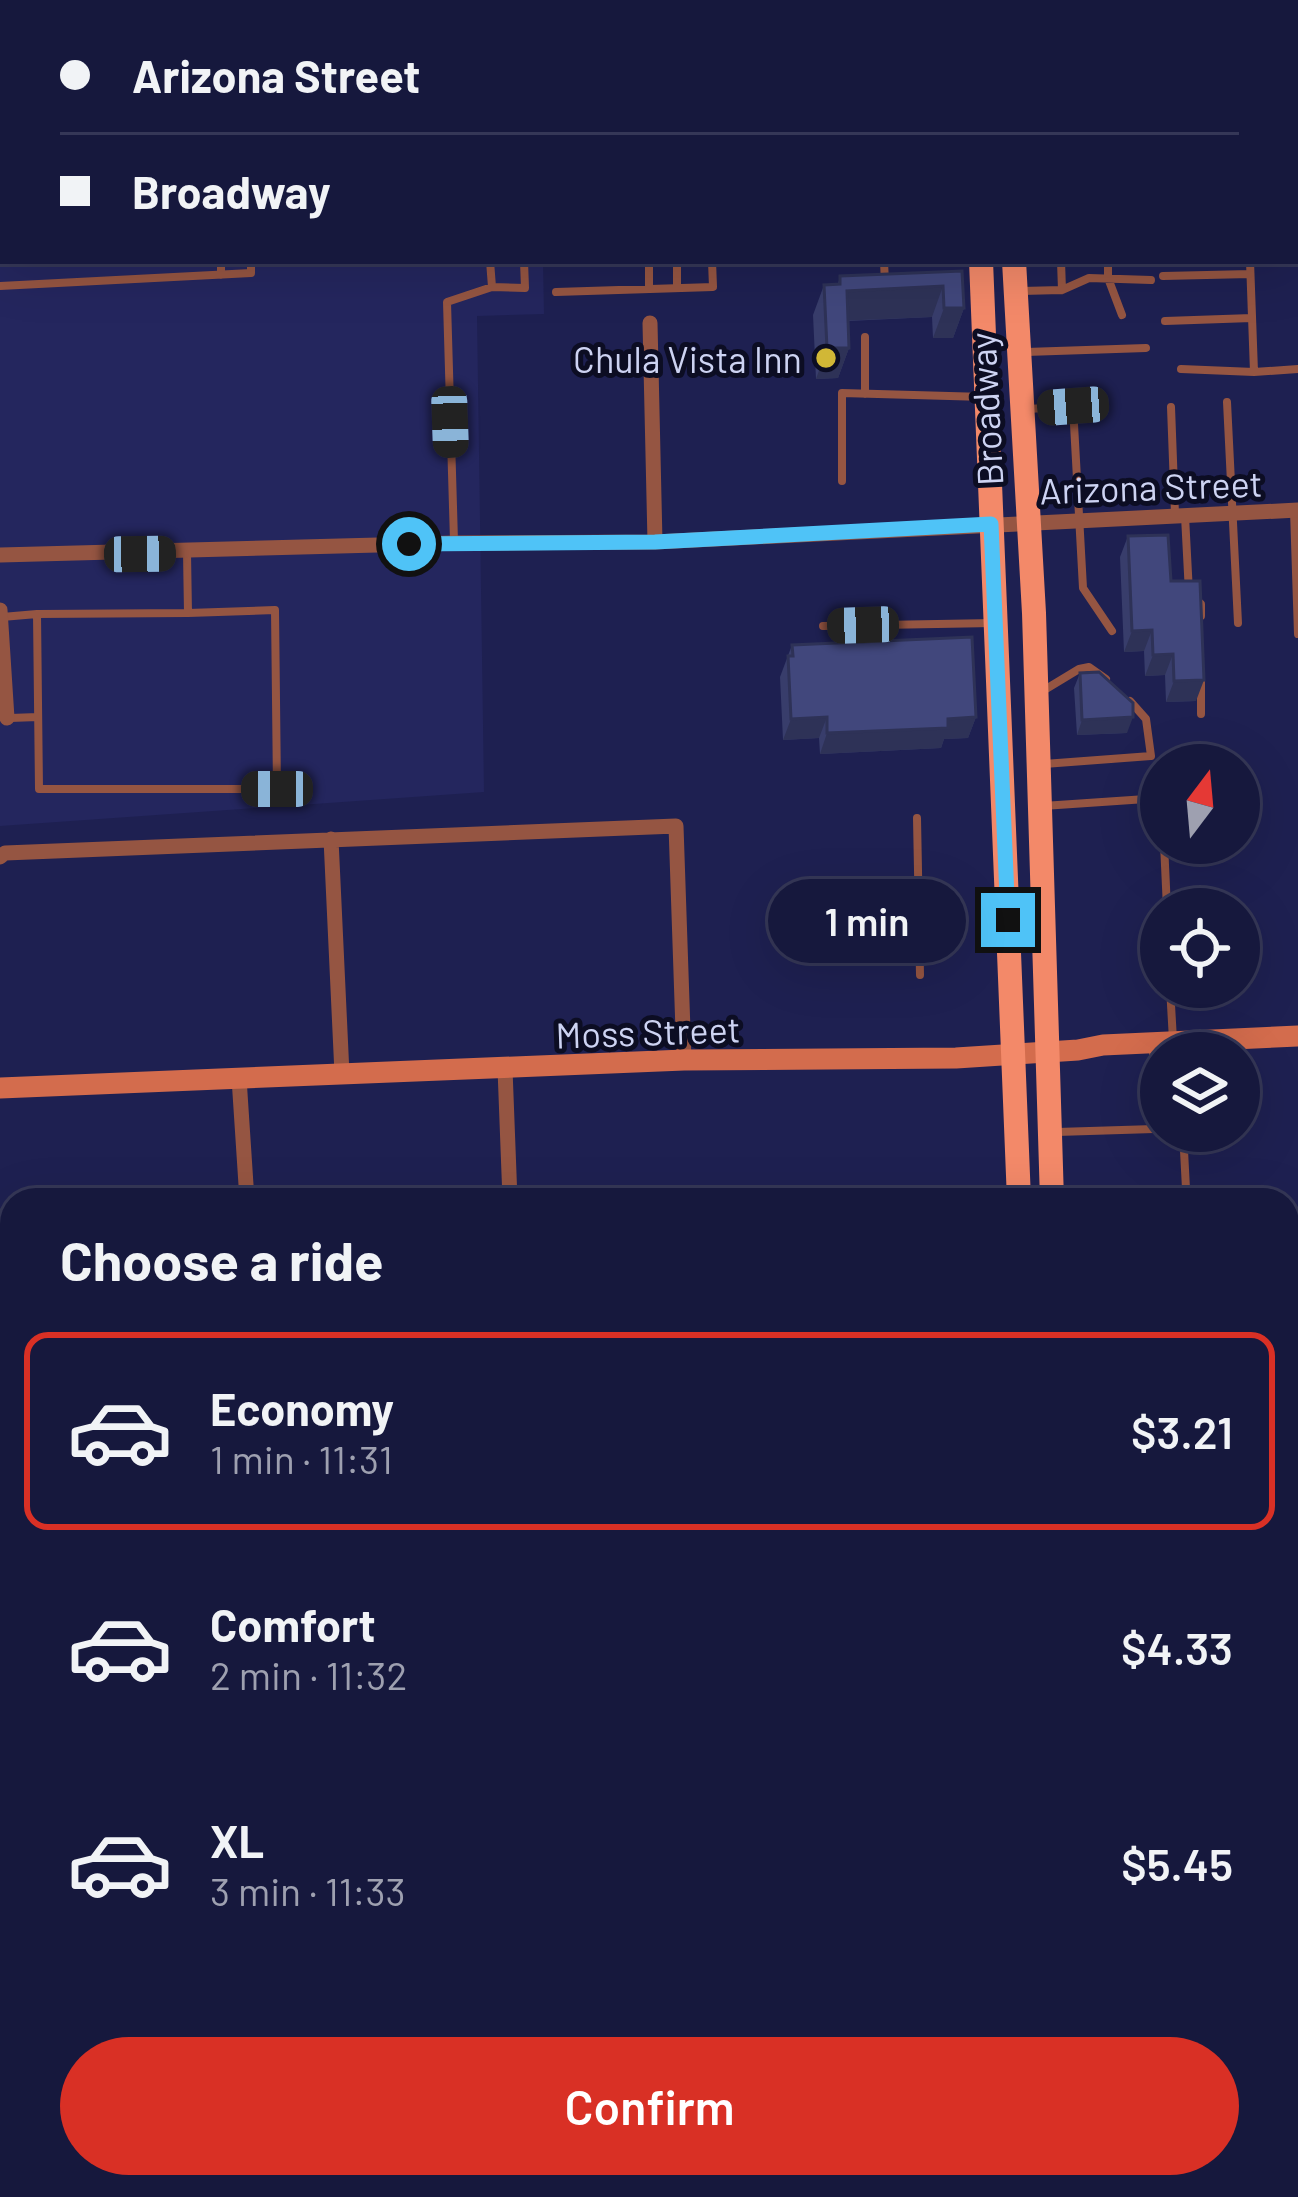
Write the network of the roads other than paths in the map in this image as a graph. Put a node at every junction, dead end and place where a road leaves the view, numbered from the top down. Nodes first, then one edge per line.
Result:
1 (220, 264) edge
2 (251, 264) edge
3 (490, 264) edge
4 (524, 264) edge
5 (649, 264) edge
6 (676, 264) edge
7 (712, 264) edge
8 (884, 264) edge
9 (981, 264) edge
10 (1014, 264) edge
11 (1060, 264) edge
12 (1108, 264) edge
13 (1250, 264) edge
14 (1250, 274) junction
15 (221, 275) junction
16 (1163, 276) dead end
17 (1108, 278) junction
18 (1150, 280) dead end
19 (0, 286) edge
20 (492, 287) junction
21 (677, 288) junction
22 (650, 289) junction
23 (1063, 290) junction
24 (1016, 291) junction
25 (556, 292) dead end
26 (885, 292) edge
27 (1122, 315) dead end
28 (1252, 318) junction
29 (1165, 321) dead end
30 (650, 323) dead end
31 (865, 337) dead end
32 (1146, 348) dead end
33 (1018, 352) junction
34 (1181, 369) dead end
35 (1298, 369) edge
36 (1254, 372) junction
37 (865, 394) junction
38 (986, 397) junction
39 (1227, 402) dead end
40 (1171, 407) dead end
41 (1021, 410) junction
42 (842, 481) dead end
43 (1296, 510) edge
44 (1232, 513) junction
45 (1180, 515) junction
46 (1078, 519) junction
47 (1027, 522) junction
48 (991, 524) junction
49 (655, 542) junction
50 (454, 543) junction
51 (187, 553) junction
52 (0, 555) edge
53 (1, 613) edge
54 (37, 614) junction
55 (188, 614) junction
56 (995, 623) junction
57 (1238, 623) dead end
58 (823, 626) dead end
59 (1201, 626) edge
60 (1112, 631) dead end
61 (1298, 634) edge
62 (1201, 670) edge
63 (1112, 684) edge
64 (1035, 696) junction
65 (1124, 696) edge
66 (1201, 714) dead end
67 (38, 717) junction
68 (7, 718) joint
69 (1036, 764) junction
70 (1140, 799) edge
71 (1038, 806) junction
72 (916, 818) dead end
73 (332, 839) junction
74 (0, 857) edge
75 (920, 975) dead end
76 (1298, 1036) edge
77 (1260, 1039) edge
78 (1140, 1047) edge
79 (1046, 1052) junction
80 (1013, 1054) junction
81 (684, 1060) junction
82 (505, 1069) junction
83 (342, 1074) junction
84 (239, 1078) junction
85 (0, 1088) edge
86 (1140, 1129) edge
87 (1049, 1132) junction
88 (1185, 1152) edge
89 (246, 1188) edge
90 (510, 1188) edge
91 (1019, 1188) edge
92 (1051, 1188) edge
93 (1186, 1188) edge

1 - 15 lane
2 - 15 lane
3 - 20 lane
4 - 20 lane
5 - 22 lane
6 - 21 lane
7 - 21 lane
8 - 26 lane
9 - 38 main road, Broadway
10 - 24 main road, Broadway
11 - 23 lane
12 - 17 lane
13 - 14 lane
14 - 16 lane
14 - 28 lane
15 - 19 lane
17 - 18 lane
17 - 23 lane
17 - 27 lane
20 - 50 lane
21 - 22 lane
22 - 25 lane
23 - 24 lane
24 - 33 main road, Broadway
28 - 29 lane
28 - 36 lane
30 - 49 street
31 - 37 lane
32 - 33 lane
33 - 41 main road, Broadway
34 - 36 lane
35 - 36 lane
37 - 38 lane
37 - 42 lane
38 - 48 main road, Broadway
39 - 44 lane
40 - 45 lane
41 - 46 lane
41 - 47 main road, Broadway
43 - 44 street, Arizona Street
43 - 61 lane
44 - 45 street, Arizona Street
44 - 57 lane
45 - 46 street, Arizona Street
45 - 59 lane
46 - 47 street, Arizona Street
46 - 60 lane
47 - 48 street, Arizona Street
47 - 64 main road, Broadway
48 - 49 street, Arizona Street
48 - 56 main road, Broadway
49 - 50 street, Arizona Street
50 - 51 street, Arizona Street
51 - 52 street, Arizona Street
51 - 55 lane
53 - 54 lane
53 - 68 street
54 - 55 lane
54 - 67 lane
55 - 67 lane
56 - 58 lane
56 - 80 main road, Broadway
62 - 66 lane
63 - 64 lane
64 - 69 main road, Broadway
65 - 69 lane
67 - 68 lane
69 - 71 main road, Broadway
70 - 71 lane
71 - 79 main road, Broadway
72 - 75 lane
73 - 74 street
73 - 81 street
73 - 83 street
76 - 77 street, Moss Street
78 - 79 street, Moss Street
79 - 80 street, Moss Street
79 - 87 main road, Broadway
80 - 81 street, Moss Street
80 - 91 main road, Broadway
81 - 82 street, Moss Street
82 - 83 street, Moss Street
82 - 90 street
83 - 84 street, Moss Street
84 - 85 street, Moss Street
84 - 89 street
86 - 87 lane
87 - 92 main road, Broadway
88 - 93 lane

